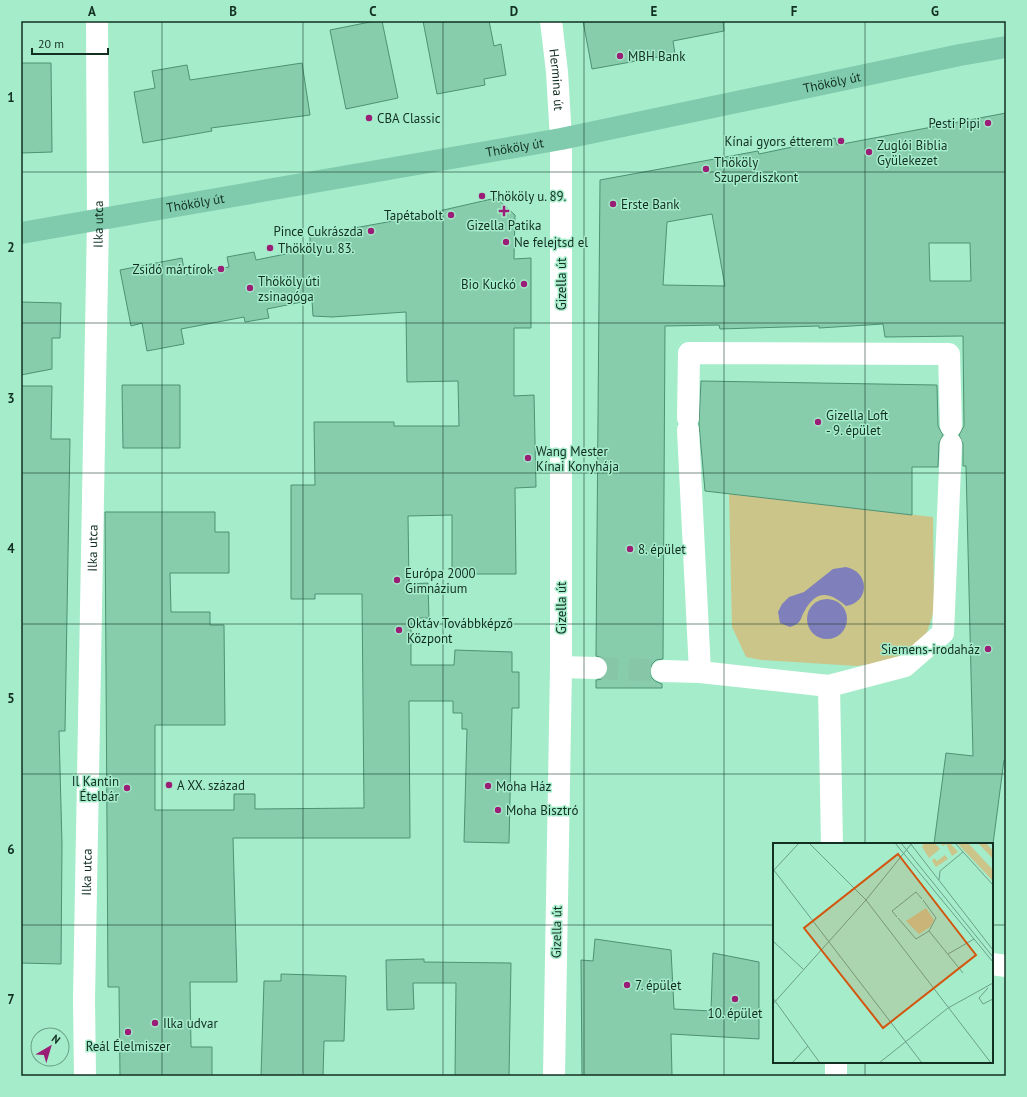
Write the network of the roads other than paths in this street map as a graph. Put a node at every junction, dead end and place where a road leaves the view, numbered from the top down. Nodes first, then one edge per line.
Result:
1 (97, 21) edge
2 (550, 21) edge
3 (1006, 47) edge
4 (561, 139) junction
5 (98, 220) junction
6 (21, 233) edge
7 (561, 667) junction
8 (596, 668) tunnel mouth
9 (662, 671) tunnel mouth
10 (700, 672) junction
11 (829, 686) junction
12 (832, 843) edge
13 (993, 964) edge
14 (1006, 966) edge
15 (836, 1063) edge
16 (85, 1076) edge
17 (554, 1076) edge
18 (836, 1076) edge

1 - 5 street, Ilka utca
2 - 4 street, Hermina út
3 - 4 main road, Thököly út
4 - 5 main road, Thököly út
4 - 7 street, Gizella út
5 - 6 main road, Thököly út
5 - 16 street, Ilka utca
7 - 8 street
7 - 17 street, Gizella út
9 - 10 street
10 - 11 street
10 - 11 street
11 - 12 street
13 - 14 street
15 - 18 street

